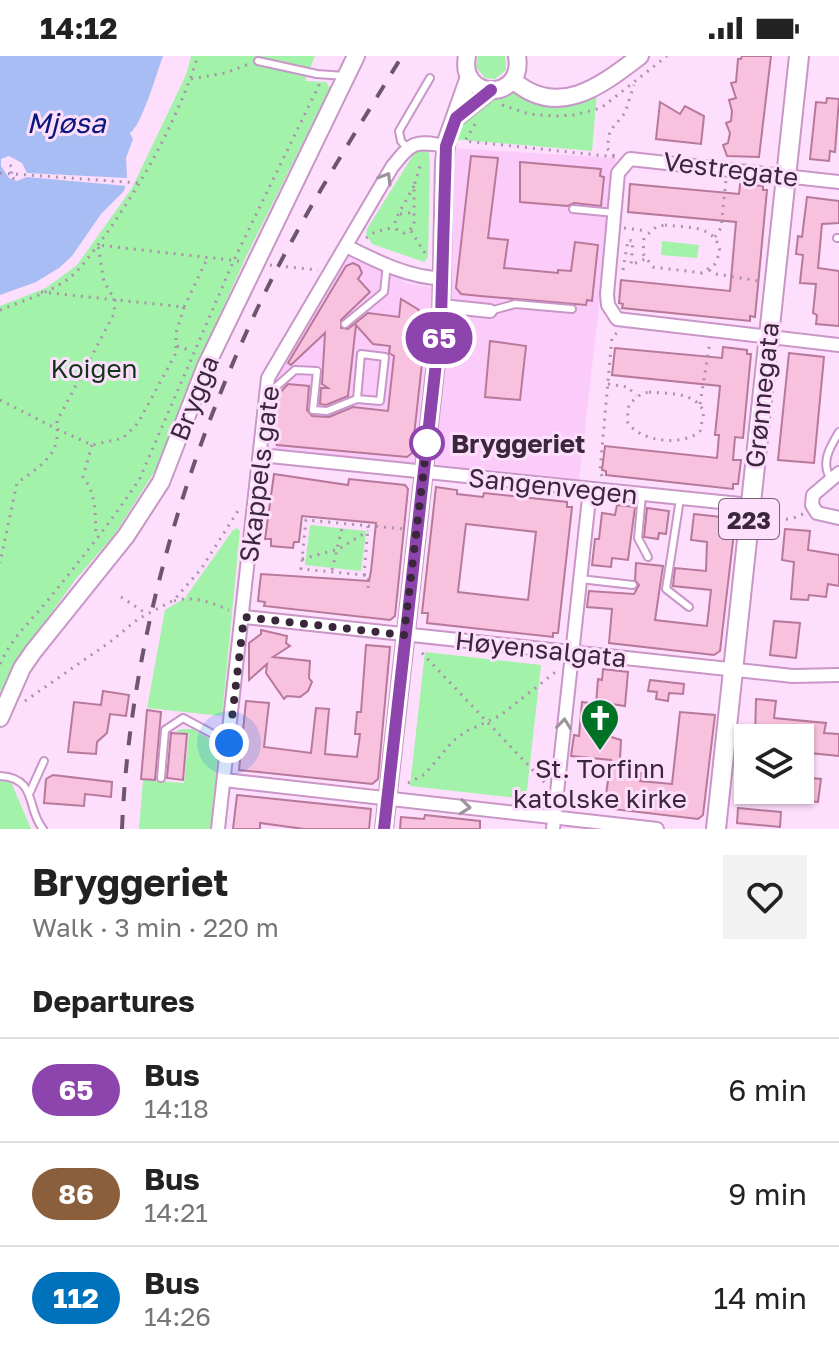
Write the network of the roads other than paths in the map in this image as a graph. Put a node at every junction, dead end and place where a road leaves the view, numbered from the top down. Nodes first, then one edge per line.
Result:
1 (356, 56) edge
2 (517, 56) edge
3 (640, 56) edge
4 (799, 56) edge
5 (258, 61) road end
6 (466, 62) edge
7 (346, 76) junction
8 (430, 78) dead end
9 (513, 80) junction
10 (491, 90) junction
11 (456, 118) junction
12 (446, 146) junction
13 (407, 148) junction
14 (784, 176) junction
15 (839, 182) edge
16 (573, 209) dead end
17 (615, 213) junction
18 (346, 246) junction
19 (387, 264) junction
20 (443, 278) junction
21 (442, 306) junction
22 (572, 309) dead end
23 (490, 311) joint
24 (345, 324) dead end
25 (767, 337) junction
26 (839, 345) edge
27 (266, 397) junction
28 (357, 399) junction
29 (839, 432) edge
30 (260, 455) junction
31 (423, 473) junction
32 (835, 476) edge
33 (590, 489) junction
34 (642, 495) junction
35 (680, 498) junction
36 (750, 505) junction
37 (839, 518) edge
38 (648, 557) dead end
39 (580, 579) junction
40 (633, 585) dead end
41 (689, 607) dead end
42 (244, 617) junction
43 (404, 635) junction
44 (572, 656) junction
45 (735, 669) junction
46 (839, 675) edge
47 (1, 716) edge
48 (229, 743) junction
49 (44, 761) dead end
50 (0, 776) edge
51 (161, 778) dead end
52 (224, 780) junction
53 (30, 792) junction
54 (387, 801) junction
55 (554, 823) edge
56 (43, 829) edge
57 (218, 829) edge
58 (384, 829) edge
59 (657, 829) edge
60 (716, 829) edge

1 - 7 main road, Brygga
2 - 9 main road
3 - 9 main road
4 - 14 main road, Grønnegata / 223
5 - 7 lane
6 - 10 main road
6 - 11 main road
7 - 47 main road, Brygga
8 - 13 lane
9 - 10 main road
10 - 11 main road
11 - 12 main road
12 - 13 street
12 - 20 main road
18 -> 13 street, Skappels gate
14 - 15 street, Vestregate
14 - 17 street, Vestregate
14 - 25 main road, Grønnegata / 223
16 - 17 lane
17 - 25 street
18 - 19 street
18 - 27 street, Skappels gate
19 - 20 street
19 - 24 lane
20 - 21 main road
21 - 23 street
21 - 31 main road
22 - 23 lane
25 - 26 street
25 - 36 main road, Grønnegata / 223
27 - 28 lane
27 - 30 street, Skappels gate
28 - 28 lane
29 - 32 lane
30 - 31 street, Sangenvegen
30 - 42 street, Skappels gate
31 - 33 street, Sangenvegen
31 - 43 main road
32 - 37 street
33 - 34 street, Sangenvegen
33 - 39 street
34 - 35 street, Sangenvegen
34 - 38 lane
35 - 36 street, Sangenvegen
35 - 41 lane
36 - 45 main road, Grønnegata / 223
39 - 40 lane
39 - 44 street
42 - 43 street, Høyensalgata
42 - 48 street, Skappels gate
43 - 44 street, Høyensalgata
43 - 54 main road
44 - 45 street, Høyensalgata
55 -> 44 street
45 - 46 street, Høyensalgata
45 - 60 main road, Grønnegata / 223
48 - 51 lane
48 - 52 street, Skappels gate
49 - 53 lane
50 - 53 lane
52 - 54 street
52 - 57 street, Skappels gate
53 - 56 lane
54 -> 55 street
54 - 58 main road
55 - 59 street

